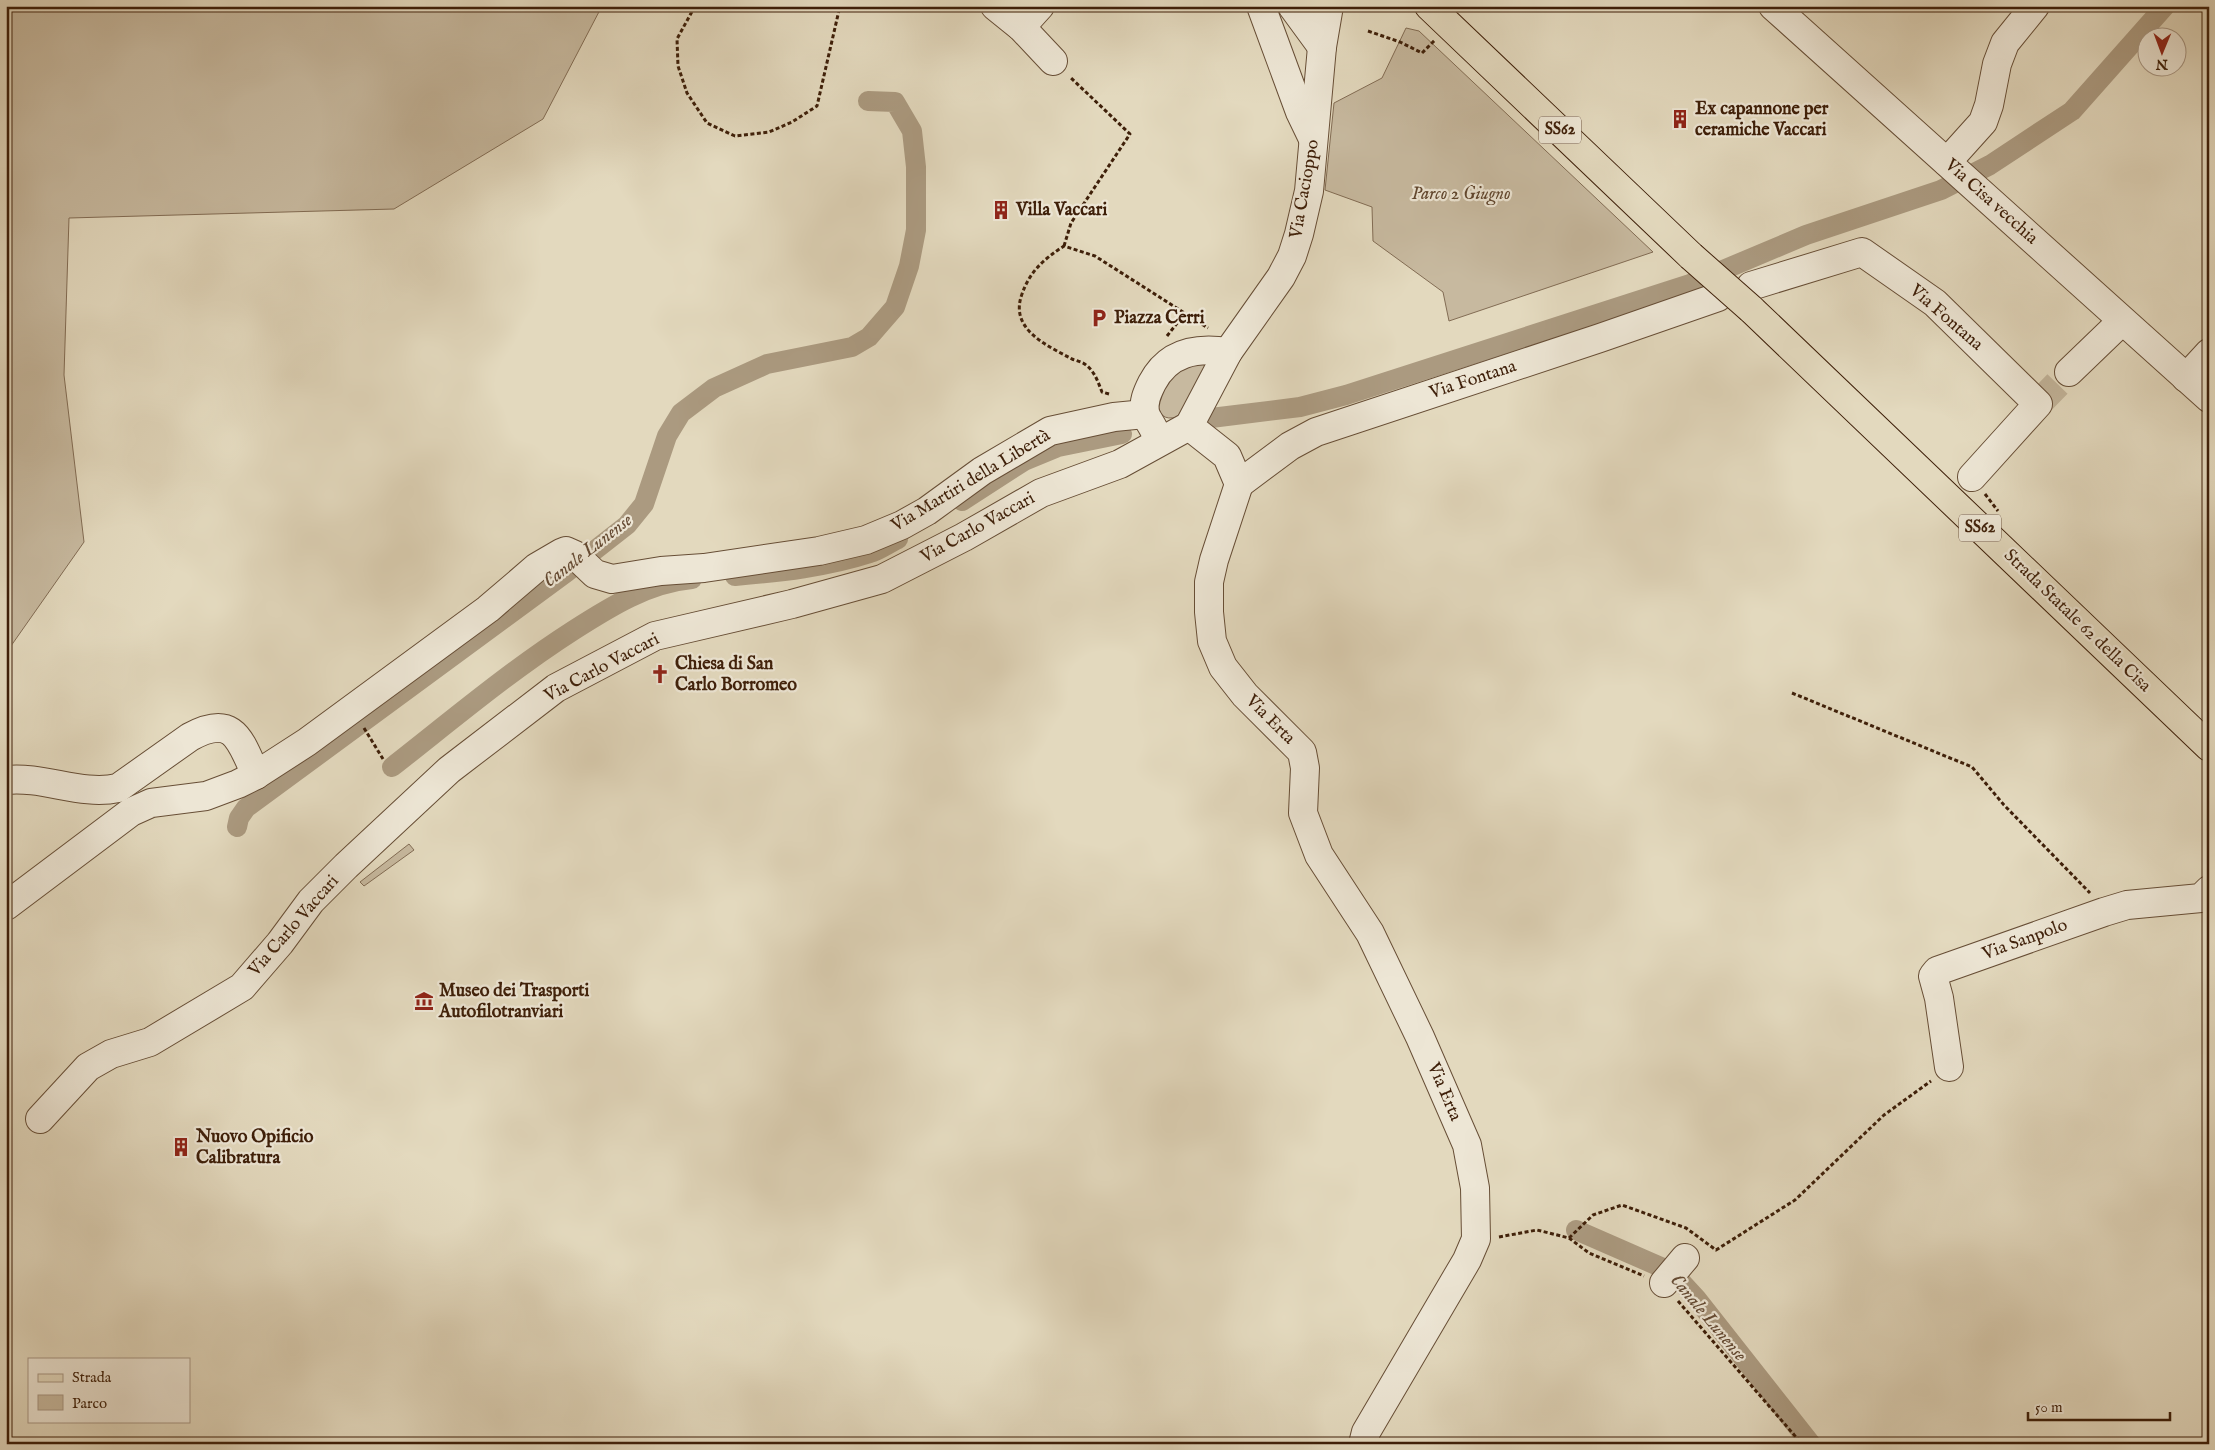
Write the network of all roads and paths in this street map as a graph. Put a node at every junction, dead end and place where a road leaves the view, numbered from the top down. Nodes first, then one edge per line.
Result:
1 (695, 6) edge
2 (840, 6) edge
3 (995, 6) edge
4 (1040, 6) edge
5 (1261, 6) edge
6 (1292, 6) edge
7 (1329, 6) edge
8 (1429, 6) edge
9 (2035, 6) edge
10 (1779, 8) edge
11 (1450, 25) junction
12 (1021, 27) junction
13 (1368, 31) dead end
14 (1322, 47) junction
15 (1277, 48) junction
16 (1053, 61) joint
17 (1314, 140) junction
18 (1952, 167) junction
19 (1064, 246) junction
20 (1718, 298) dead end
21 (1751, 298) junction
22 (1185, 313) dead end
23 (2122, 321) junction
24 (1228, 352) junction
25 (2209, 353) edge
26 (2069, 372) tunnel mouth
27 (2186, 378) junction
28 (1109, 394) dead end
29 (2209, 398) edge
30 (1146, 414) junction
31 (1190, 426) junction
32 (1161, 443) junction
33 (1972, 477) dead end
34 (1239, 484) junction
35 (1792, 693) dead end
36 (373, 743) dead end
37 (2209, 746) edge
38 (383, 759) dead end
39 (256, 775) junction
40 (6, 780) edge
41 (2209, 890) edge
42 (6, 906) edge
43 (2104, 912) junction
44 (1949, 1067) joint
45 (40, 1119) dead end
46 (1568, 1238) junction
47 (1476, 1239) junction
48 (1685, 1258) dead end
49 (1664, 1283) junction
50 (1364, 1444) edge
51 (1802, 1444) edge

1 - 2 path
3 - 12 street
4 - 12 street
5 - 15 street
6 - 14 street
7 - 14 street, Via Cacioppo
8 - 11 main road, SS62
9 - 18 street
10 - 18 street, Via Cisa vecchia
11 - 13 path
11 - 21 main road, SS62, bridge
12 - 16 street
14 - 15 street
14 - 17 street, Via Cacioppo
15 - 17 street
16 - 19 path
17 - 24 street, Via Cacioppo
18 - 23 street, Via Cisa vecchia
19 - 22 path
19 - 28 path
20 - 34 street, Via Fontana
21 - 33 street, Via Fontana
21 - 37 main road, Strada Statale 62 della Cisa / SS62
23 - 26 street
23 - 27 street, Via Cisa vecchia
24 - 30 street
24 - 31 street
25 - 27 street
27 - 29 street, Via Cisa vecchia
30 - 32 street
30 - 39 street, Via Martiri della Libertà
31 - 32 street, Via Carlo Vaccari
31 - 34 street
32 - 45 street, Via Carlo Vaccari
34 - 47 street, Via Erta
35 - 43 path
36 - 38 path
39 - 40 street
39 - 42 street, Via Martiri della Libertà
41 - 43 street, Via Sanpolo
43 - 44 street, Via Sanpolo
44 - 46 path
46 - 47 path
46 - 49 path
47 - 50 street
48 - 49 street
49 - 51 path

